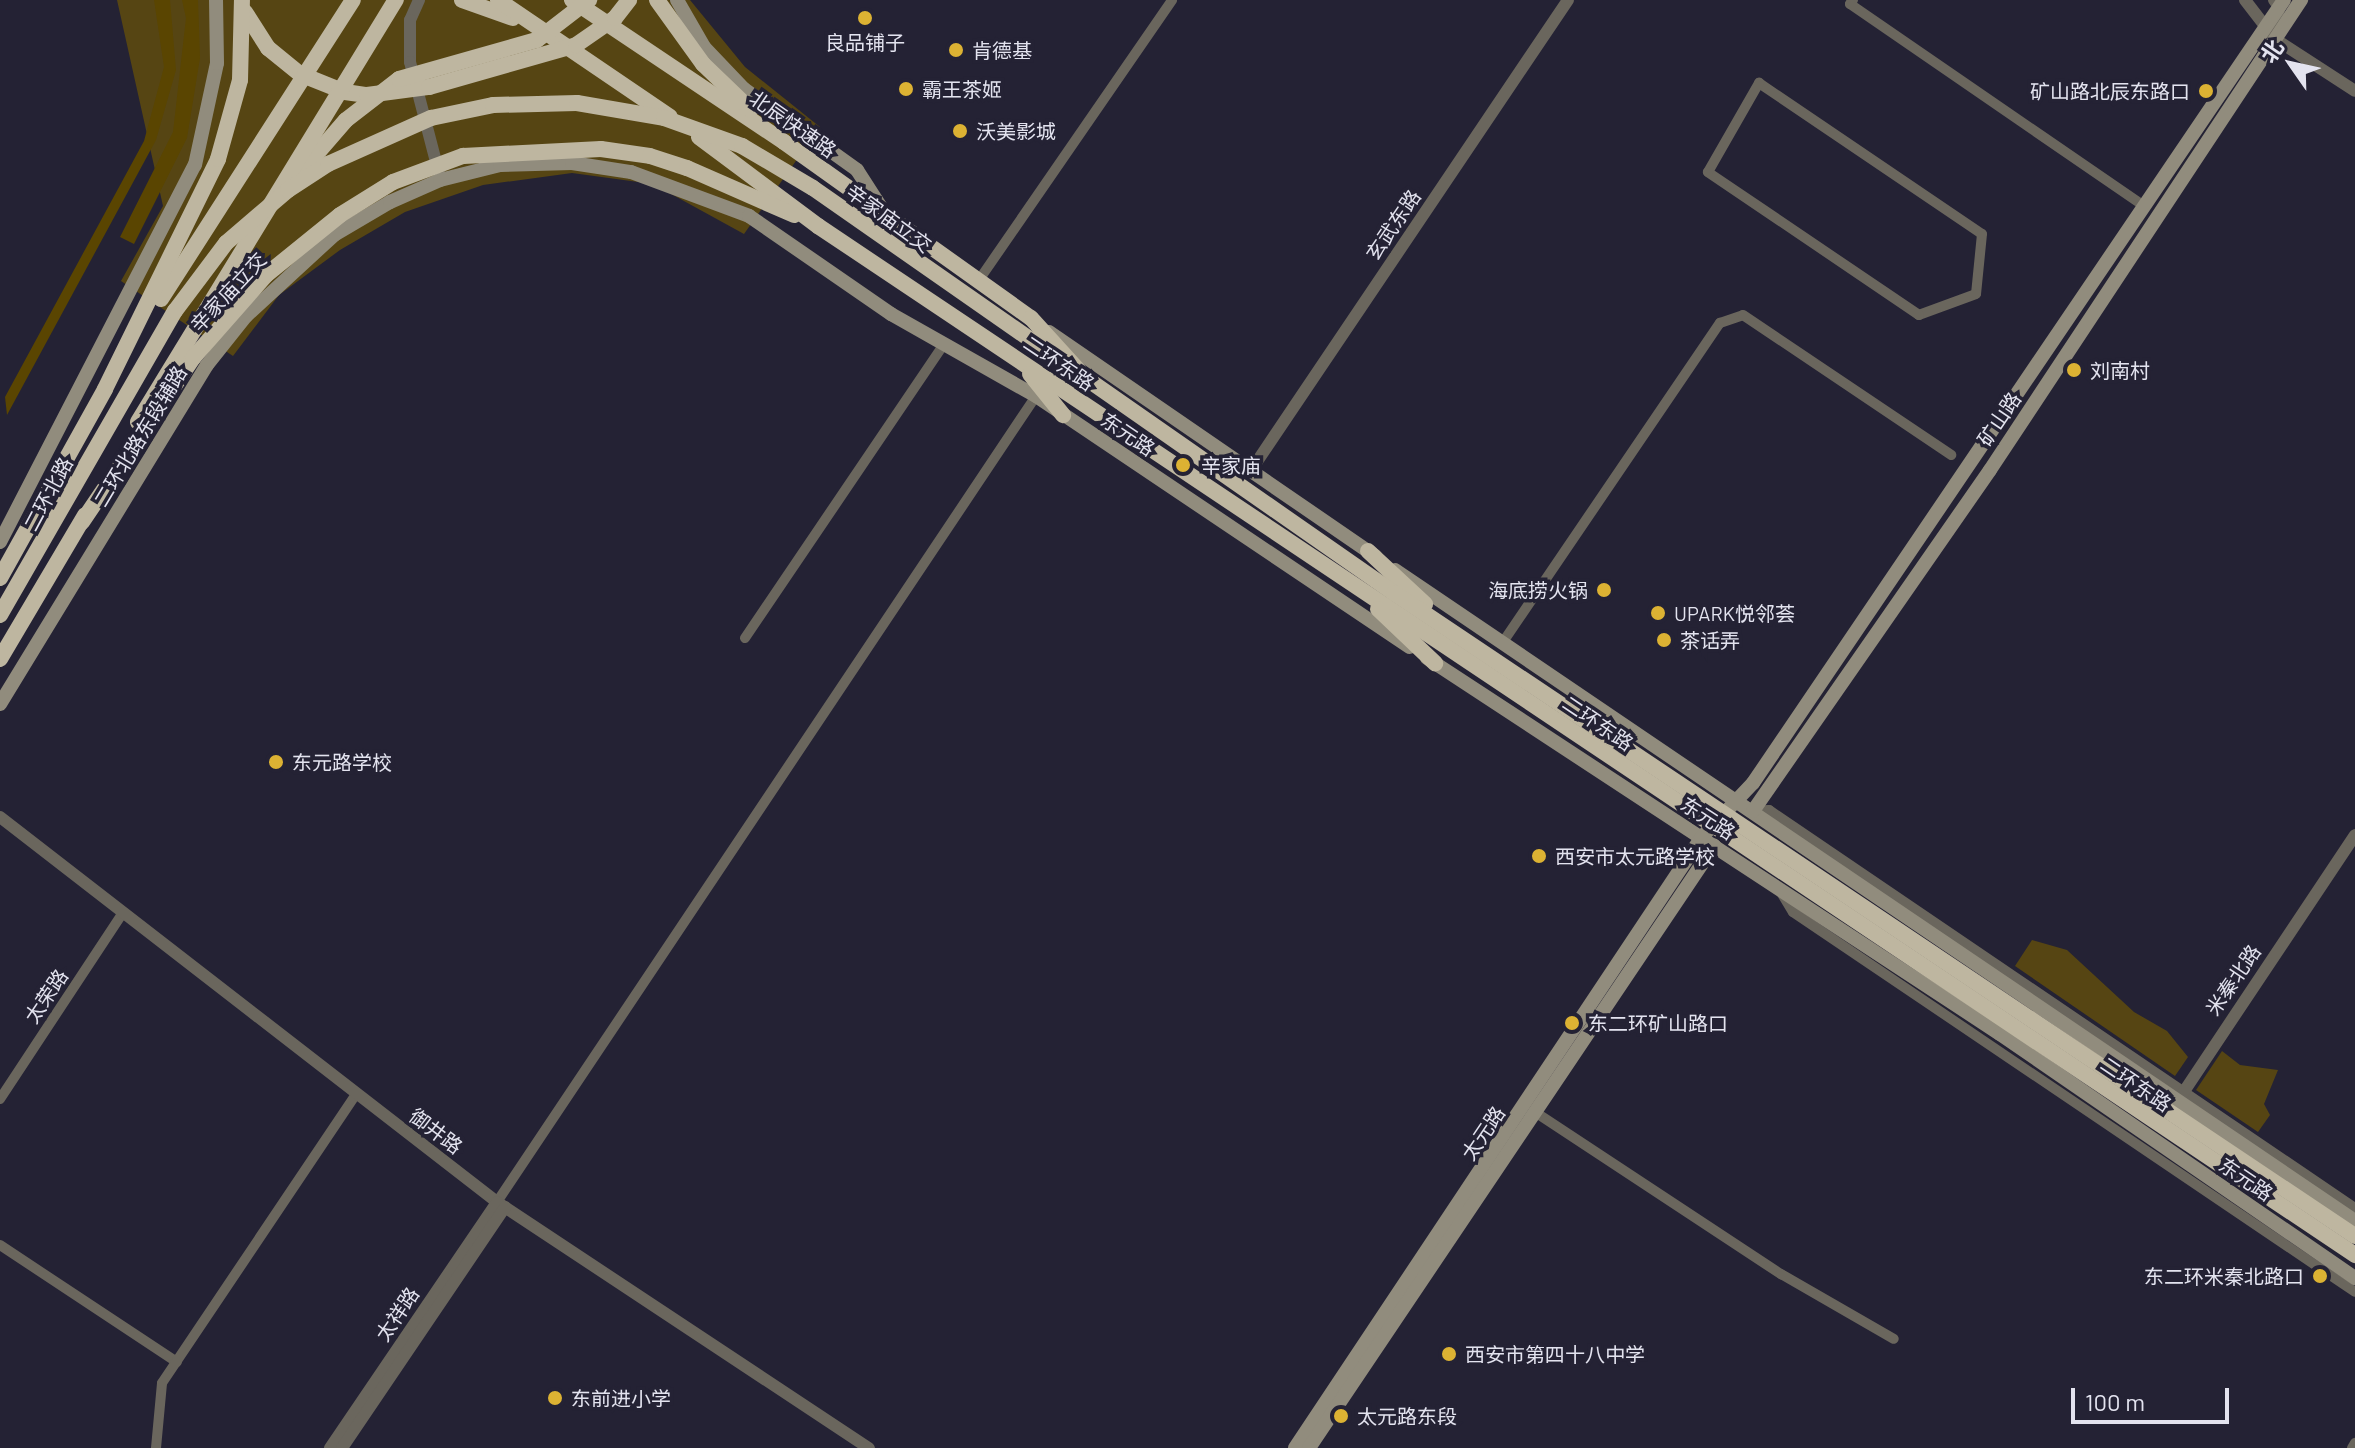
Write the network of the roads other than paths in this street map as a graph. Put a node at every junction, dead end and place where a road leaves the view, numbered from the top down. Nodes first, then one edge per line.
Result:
1 (216, 0) edge
2 (241, 0) edge
3 (353, 0) edge
4 (396, 0) edge
5 (419, 0) edge
6 (462, 0) edge
7 (498, 0) edge
8 (572, 0) edge
9 (589, 0) edge
10 (629, 0) edge
11 (657, 0) edge
12 (677, 0) edge
13 (1172, 0) edge
14 (1568, 0) edge
15 (1853, 0) edge
16 (2245, 0) edge
17 (2301, 0) edge
18 (2279, 2) edge
19 (543, 31) junction
20 (2270, 34) junction
21 (2355, 91) edge
22 (784, 142) junction
23 (1708, 172) joint
24 (440, 180) junction
25 (2144, 206) junction
26 (887, 215) junction
27 (261, 217) junction
28 (818, 226) junction
29 (979, 280) junction
30 (1045, 329) junction
31 (944, 344) junction
32 (1019, 360) junction
33 (1090, 385) junction
34 (105, 389) junction
35 (127, 389) joint
36 (1036, 396) junction
37 (1063, 415) junction
38 (1951, 455) dead end
39 (1250, 472) junction
40 (82, 522) junction
41 (0, 542) edge
42 (1368, 551) junction
43 (0, 578) edge
44 (1345, 578) junction
45 (0, 615) edge
46 (1458, 636) junction
47 (745, 638) dead end
48 (1503, 642) junction
49 (0, 659) edge
50 (1435, 663) junction
51 (1530, 693) junction
52 (0, 704) edge
53 (1740, 801) junction
54 (1753, 811) junction
55 (0, 817) edge
56 (2355, 835) edge
57 (1708, 842) junction
58 (122, 914) junction
59 (355, 1096) junction
60 (2179, 1097) junction
61 (0, 1099) edge
62 (1535, 1112) junction
63 (2148, 1144) junction
64 (501, 1205) junction
65 (2355, 1208) edge
66 (2355, 1221) edge
67 (2355, 1236) edge
68 (0, 1245) edge
69 (2355, 1255) edge
70 (2355, 1278) edge
71 (2355, 1292) edge
72 (1894, 1339) dead end
73 (177, 1362) junction
74 (2355, 1443) edge
75 (156, 1448) edge
76 (330, 1448) edge
77 (342, 1448) edge
78 (869, 1448) edge
79 (1295, 1448) edge
80 (1309, 1448) edge
81 (2352, 1448) edge

1 - 41 main road
2 - 10 highway
2 - 34 highway
3 - 34 highway
4 - 27 highway, 辛家庙立交
5 - 24 street
6 - 19 highway
7 - 19 highway
8 - 22 highway, 北辰快速路
9 - 27 highway
11 - 22 highway
12 - 26 main road
13 - 29 street
14 - 39 street, 玄武东路
15 - 25 street
16 - 20 street
17 - 20 main road, 矿山路
18 - 20 main road, 矿山路
19 - 28 highway
20 - 21 street
20 - 25 main road, 矿山路
20 - 54 main road, 矿山路
22 - 26 highway, 北辰快速路
23 - 23 street
24 - 31 main road, 二环北路东段辅路
24 - 52 main road, 二环北路东段辅路
25 - 53 main road, 矿山路
26 - 29 highway, 北辰快速路
27 - 40 highway, 辛家庙立交
28 - 32 highway, 二环东路
28 - 40 highway, 辛家庙立交
29 - 30 highway, 北辰快速路
30 - 33 highway, 北辰快速路
30 - 39 main road, 东元路
31 - 36 main road, 东元路
31 - 47 street
32 - 37 highway
32 - 44 highway, 二环东路
33 - 35 highway, 辛家庙立交
33 - 46 highway, 辛家庙立交
34 - 43 highway
35 - 45 highway, 二环北路
36 - 37 main road, 东元路
36 - 64 street
37 - 50 main road, 东元路
38 - 48 street
39 - 42 main road, 东元路
40 - 49 highway, 二环北路
42 - 46 highway
42 - 48 main road, 东元路
44 - 50 highway
44 - 51 highway, 二环东路
46 - 51 highway
48 - 53 main road, 东元路
50 - 57 main road, 东元路
51 - 67 highway, 二环东路
51 - 69 highway, 二环东路
53 - 54 main road, 东元路
53 - 57 main road, 矿山路
54 - 57 street, 矿山路
54 - 60 main road, 东元路
55 - 58 street, 御井路
56 - 60 street, 米秦北路
57 - 62 main road, 太元路
57 - 63 main road, 东元路
57 - 79 main road, 太元路
58 - 59 street, 御井路
58 - 61 street, 太荣路
59 - 64 street, 御井路
59 - 73 street
60 - 63 street, 米秦北路
60 - 65 street
60 - 66 main road, 东元路
62 - 72 street
62 - 80 main road, 太元路
63 - 70 main road, 东元路
63 - 71 street
64 - 76 street, 太祥路
64 - 77 street, 太祥路
64 - 78 street, 御井路
68 - 73 street
73 - 75 street
74 - 81 street

